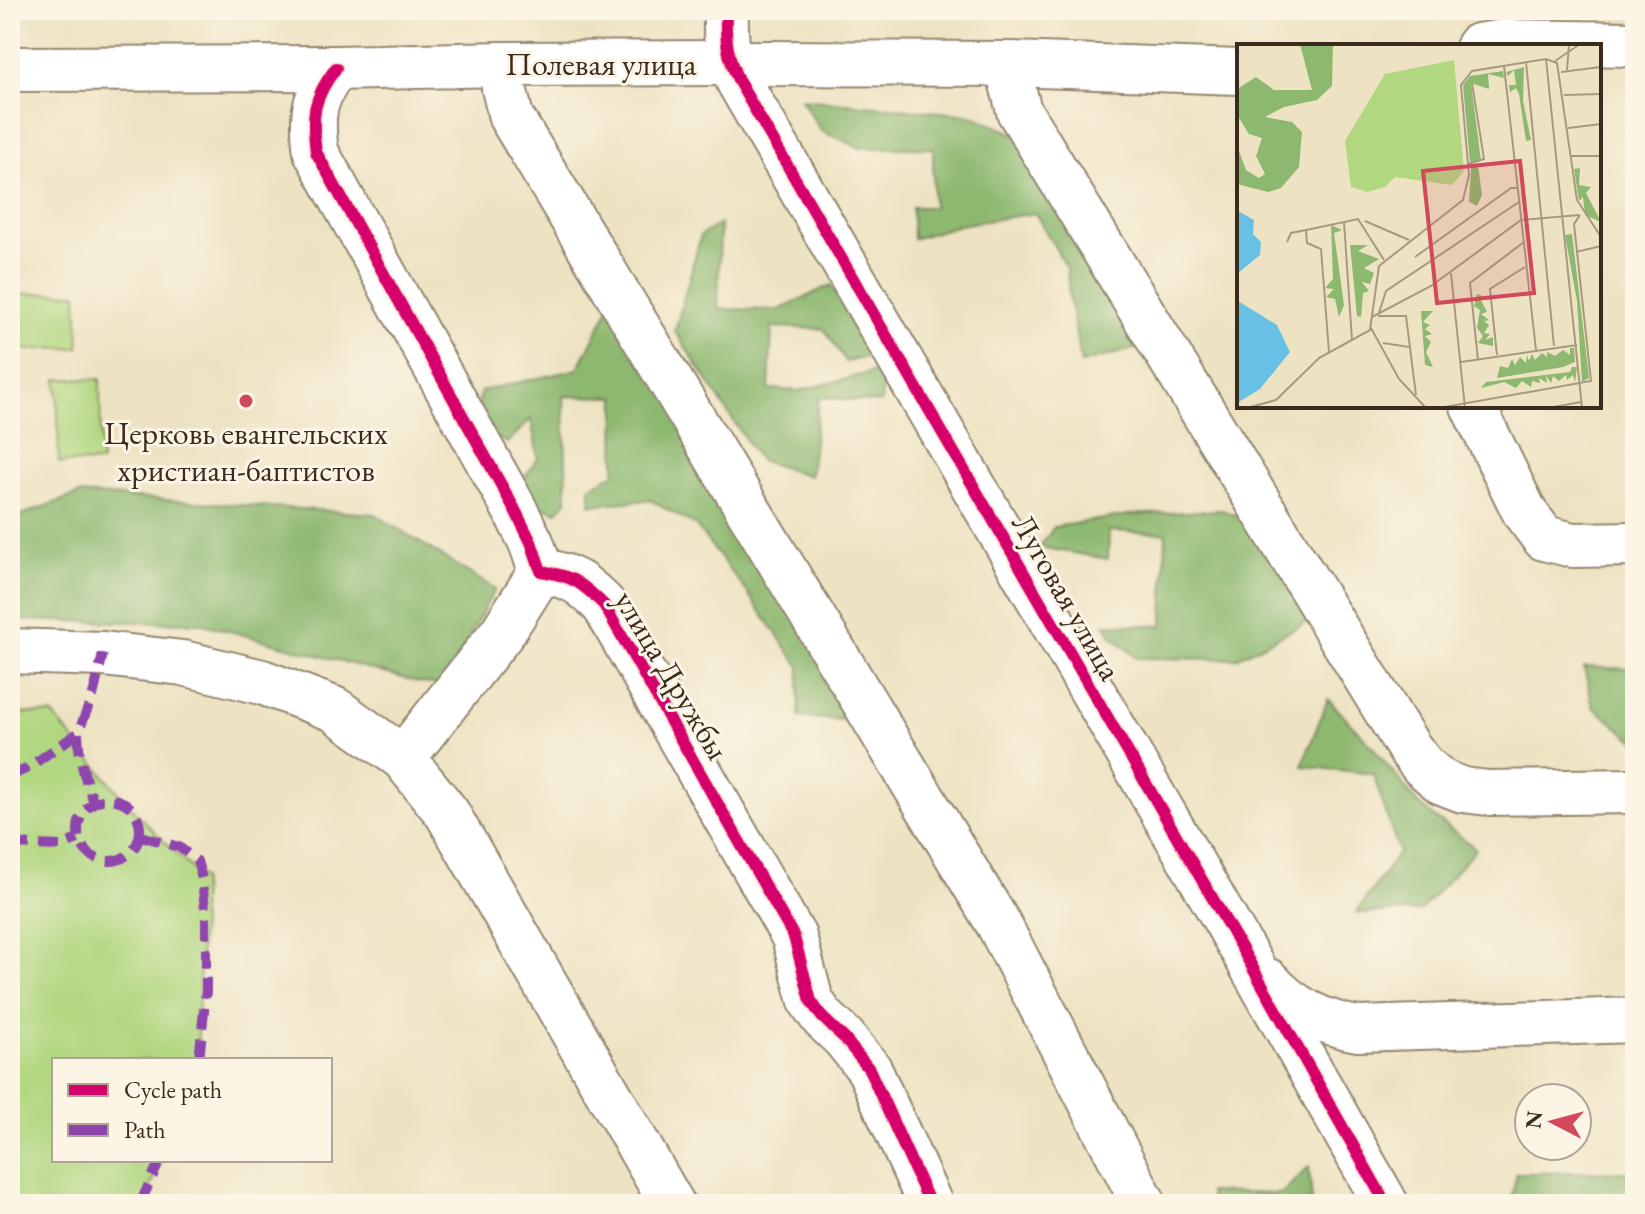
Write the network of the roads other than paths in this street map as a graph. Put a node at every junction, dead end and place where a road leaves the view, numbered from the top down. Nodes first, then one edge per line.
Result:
1 (726, 10) edge
2 (1491, 44) edge
3 (1635, 44) edge
4 (730, 63) junction
5 (502, 64) junction
6 (1011, 64) junction
7 (336, 68) junction
8 (10, 69) edge
9 (1237, 72) edge
10 (1474, 408) edge
11 (1635, 544) edge
12 (541, 571) junction
13 (10, 651) edge
14 (403, 758) junction
15 (1635, 791) edge
16 (1242, 949) junction
17 (1635, 1020) edge
18 (1358, 1029) junction
19 (1306, 1062) junction
20 (672, 1204) edge
21 (930, 1204) edge
22 (1144, 1204) edge
23 (1386, 1204) edge

1 - 4 street, Луговая улица
2 - 3 street
4 - 5 street, Полевая улица
4 - 6 street, Полевая улица
4 - 16 street, Луговая улица
5 - 7 street, Полевая улица
5 - 22 street
6 - 9 street, Полевая улица
6 - 15 street
7 - 8 street, Полевая улица
7 - 12 street
10 - 11 street
12 - 14 street
12 - 21 street, улица Дружбы
13 - 14 street
14 - 20 street
16 - 18 street, Луговая улица
16 - 19 street, Луговая улица
17 - 18 street, Луговая улица
18 - 19 street
19 - 23 street, Луговая улица

